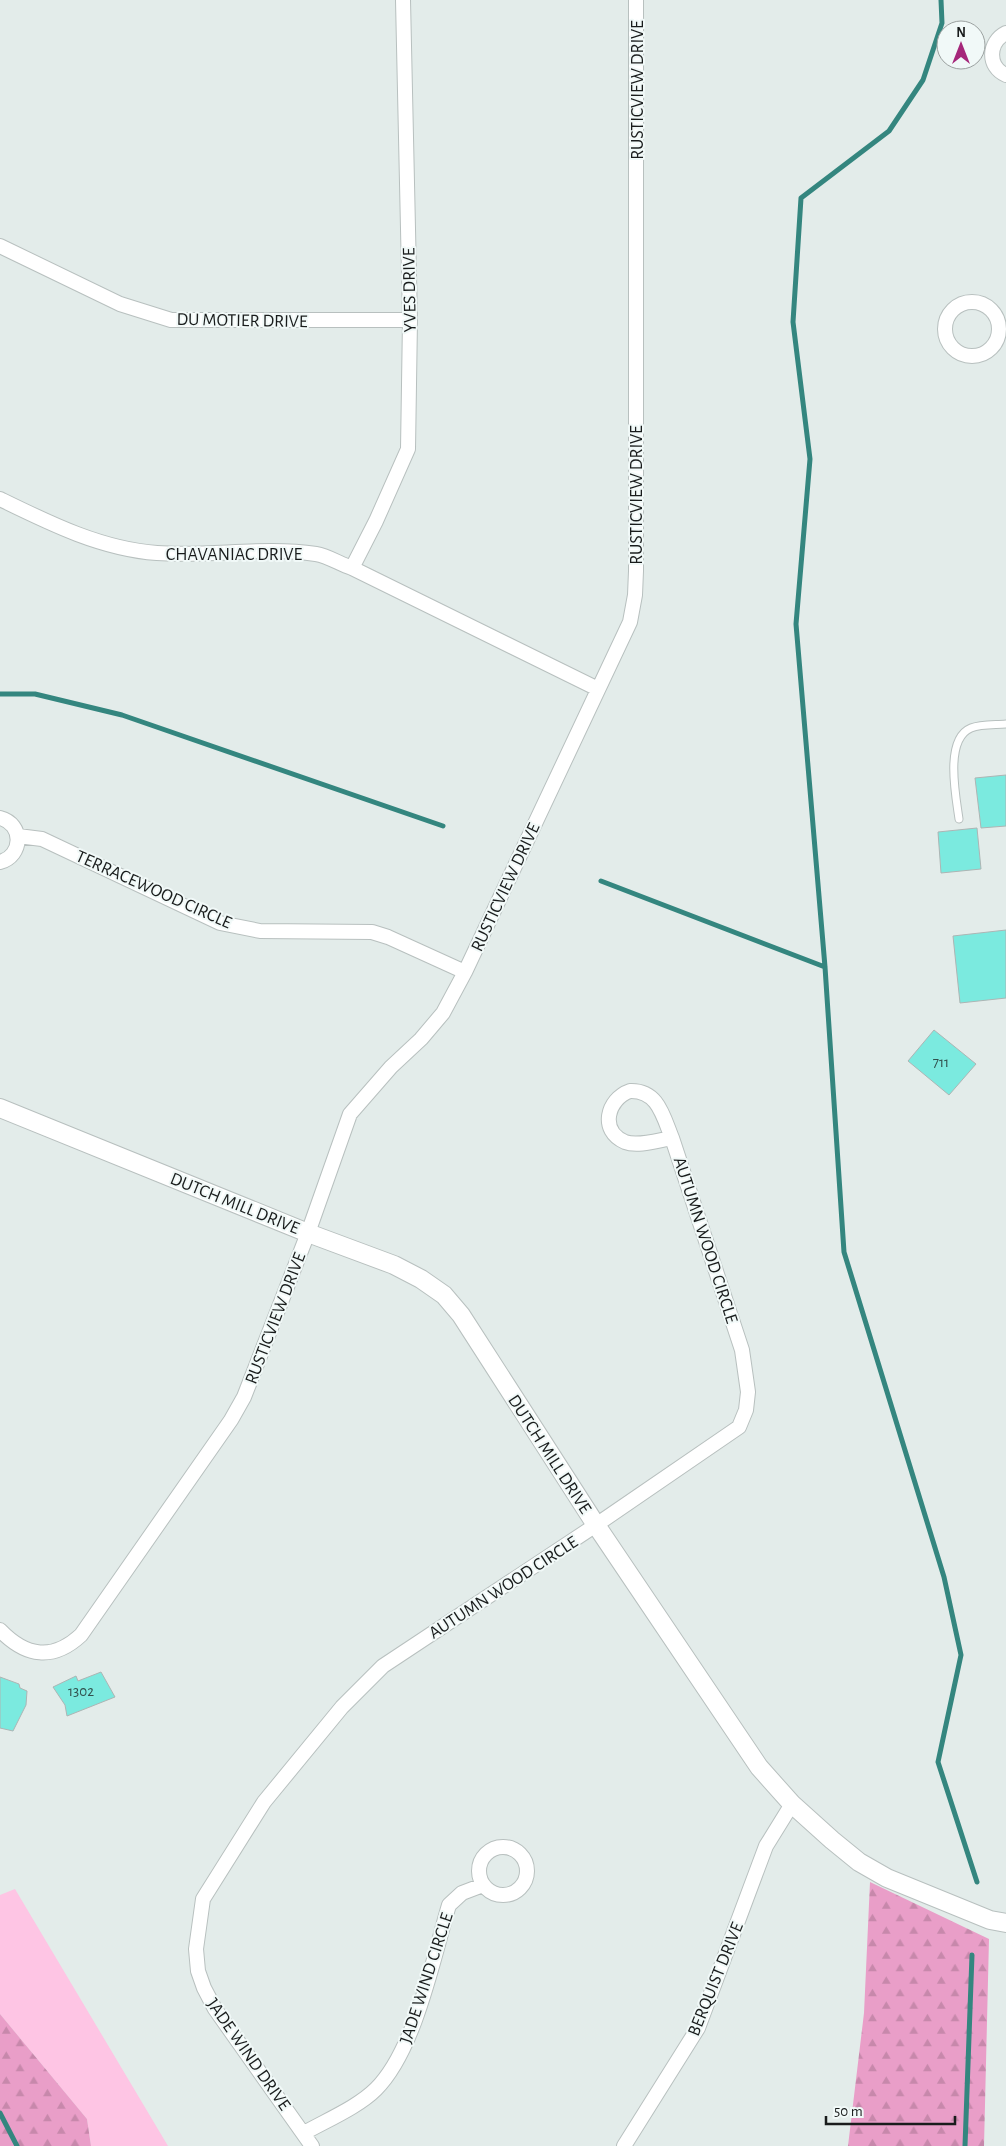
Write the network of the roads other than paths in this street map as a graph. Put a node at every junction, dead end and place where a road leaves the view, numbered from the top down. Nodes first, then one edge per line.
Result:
1 (403, 0) edge
2 (636, 0) edge
3 (1006, 34) edge
4 (1006, 75) edge
5 (0, 246) edge
6 (410, 320) junction
7 (0, 499) edge
8 (352, 568) junction
9 (598, 690) junction
10 (1006, 724) edge
11 (0, 818) edge
12 (959, 820) dead end
13 (18, 836) junction
14 (0, 862) edge
15 (465, 972) junction
16 (0, 1108) edge
17 (672, 1138) junction
18 (308, 1233) junction
19 (596, 1526) junction
20 (0, 1630) edge
21 (792, 1804) junction
22 (482, 1885) dead end
23 (1006, 1924) edge
24 (198, 1927) joint
25 (304, 2132) junction
26 (312, 2146) edge
27 (624, 2146) edge

1 - 6 street, YVES DRIVE
2 - 9 street, RUSTICVIEW DRIVE
3 - 4 street
5 - 6 street, DU MOTIER DRIVE
6 - 8 street, YVES DRIVE
7 - 8 street, CHAVANIAC DRIVE
8 - 9 street, CHAVANIAC DRIVE
9 - 15 street, RUSTICVIEW DRIVE
10 - 12 lane
11 - 13 street
13 - 14 street
13 - 15 street, TERRACEWOOD CIRCLE
15 - 18 street, RUSTICVIEW DRIVE
16 - 18 street, DUTCH MILL DRIVE
17 - 17 street, AUTUMN WOOD CIRCLE
17 - 19 street, AUTUMN WOOD CIRCLE
18 - 19 street, DUTCH MILL DRIVE
18 - 20 street, RUSTICVIEW DRIVE
19 - 21 street, DUTCH MILL DRIVE
19 - 24 street, AUTUMN WOOD CIRCLE
21 - 23 street, DUTCH MILL DRIVE
21 - 27 street, BERQUIST DRIVE
22 - 25 street, JADE WIND CIRCLE
24 - 25 street, JADE WIND DRIVE
25 - 26 street, JADE WIND DRIVE

